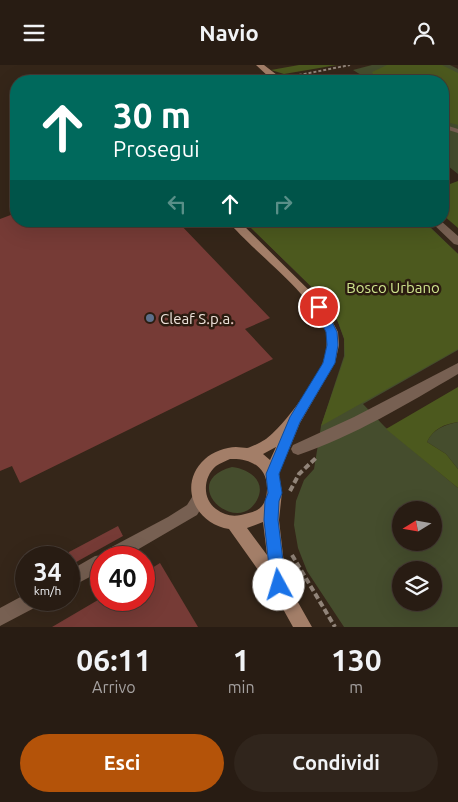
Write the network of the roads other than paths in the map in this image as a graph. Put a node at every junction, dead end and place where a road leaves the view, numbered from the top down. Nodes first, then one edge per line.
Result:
1 (260, 65) edge
2 (270, 75) edge
3 (239, 227) edge
4 (442, 227) edge
5 (458, 242) edge
6 (458, 368) edge
7 (294, 421) junction
8 (298, 449) dead end
9 (248, 454) junction
10 (272, 474) junction
11 (198, 499) junction
12 (280, 500) junction
13 (235, 525) junction
14 (131, 546) edge
15 (279, 585) junction
16 (15, 609) edge
17 (0, 617) edge
18 (303, 627) edge

1 - 2 street
3 - 7 street
4 - 5 street
6 - 8 street
7 - 9 street
7 - 10 street
9 - 10 street
9 - 11 street
10 - 12 street
11 - 13 street
11 - 14 street
12 - 13 street
12 - 15 street
13 - 15 street
15 - 18 street
16 - 17 street

